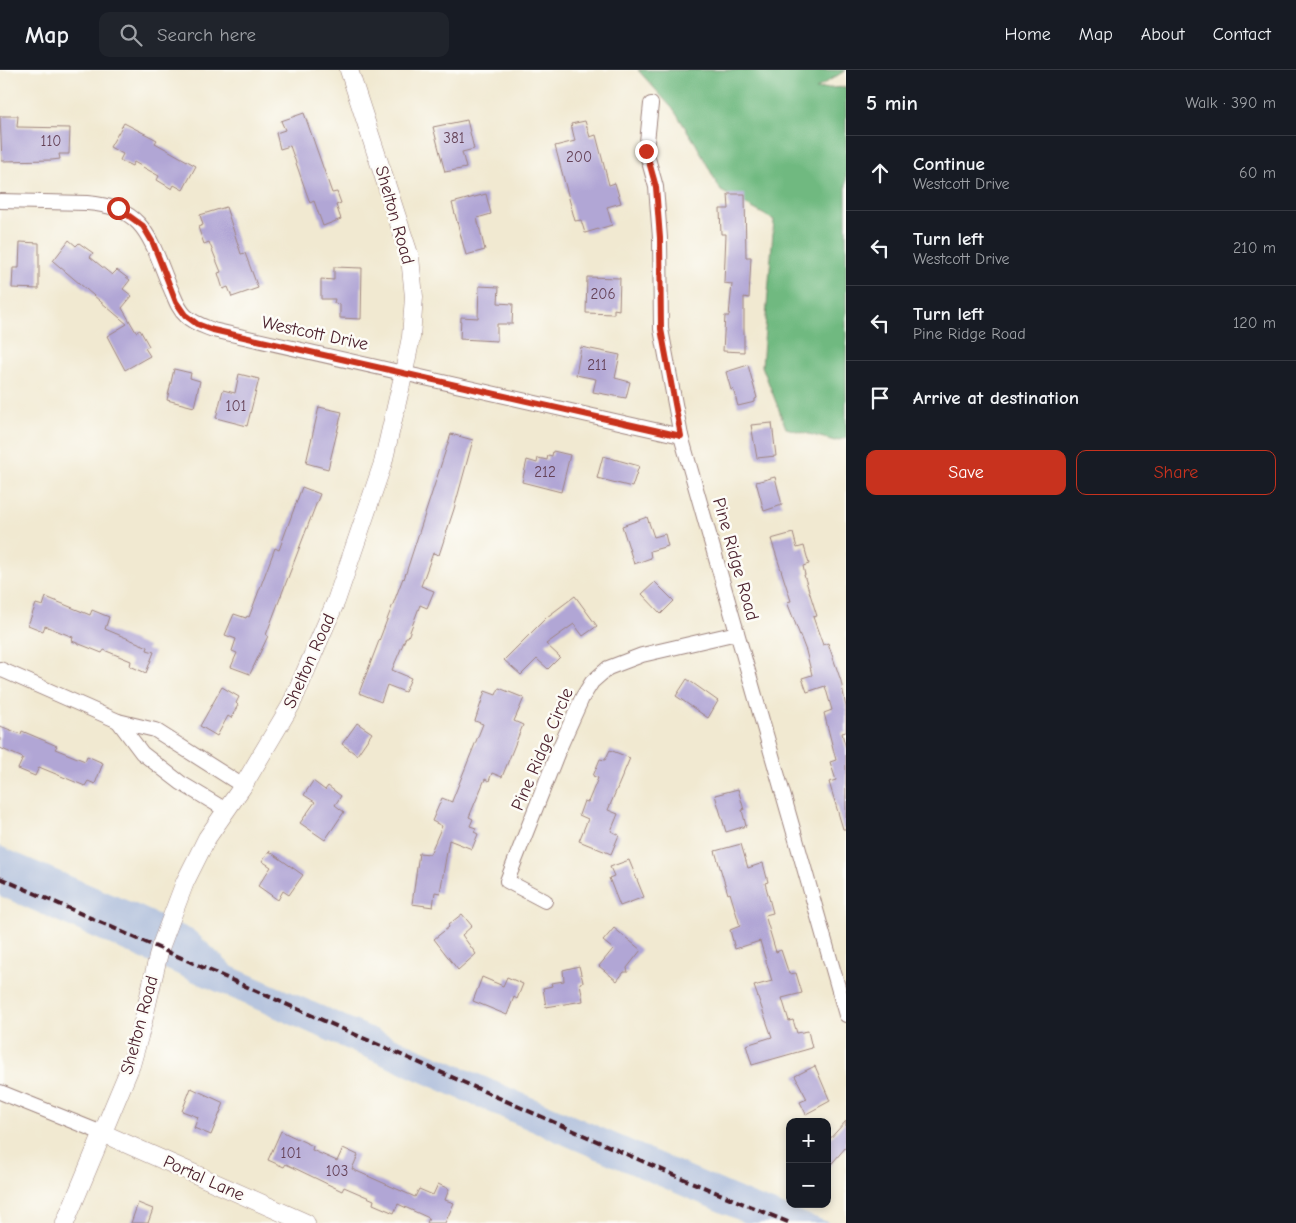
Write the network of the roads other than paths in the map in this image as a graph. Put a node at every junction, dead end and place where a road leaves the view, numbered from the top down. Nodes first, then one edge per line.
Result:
1 (349, 70) edge
2 (651, 104) dead end
3 (0, 201) edge
4 (404, 372) junction
5 (681, 436) junction
6 (737, 633) junction
7 (0, 669) edge
8 (118, 721) junction
9 (243, 786) junction
10 (226, 810) junction
11 (545, 901) dead end
12 (846, 1015) edge
13 (0, 1092) edge
14 (102, 1133) junction
15 (65, 1223) edge
16 (306, 1223) edge

1 - 4 street, Shelton Road
2 - 5 street, Pine Ridge Road
3 - 4 street, Westcott Drive
4 - 5 street, Westcott Drive
4 - 9 street, Shelton Road
5 - 6 street, Pine Ridge Road
6 - 11 street, Pine Ridge Circle
6 - 12 street, Pine Ridge Road
7 - 8 street
8 - 9 street
8 - 10 street
9 - 10 street, Shelton Road
10 - 14 street, Shelton Road
13 - 14 street
14 - 15 street, Shelton Road
14 - 16 street, Portal Lane

